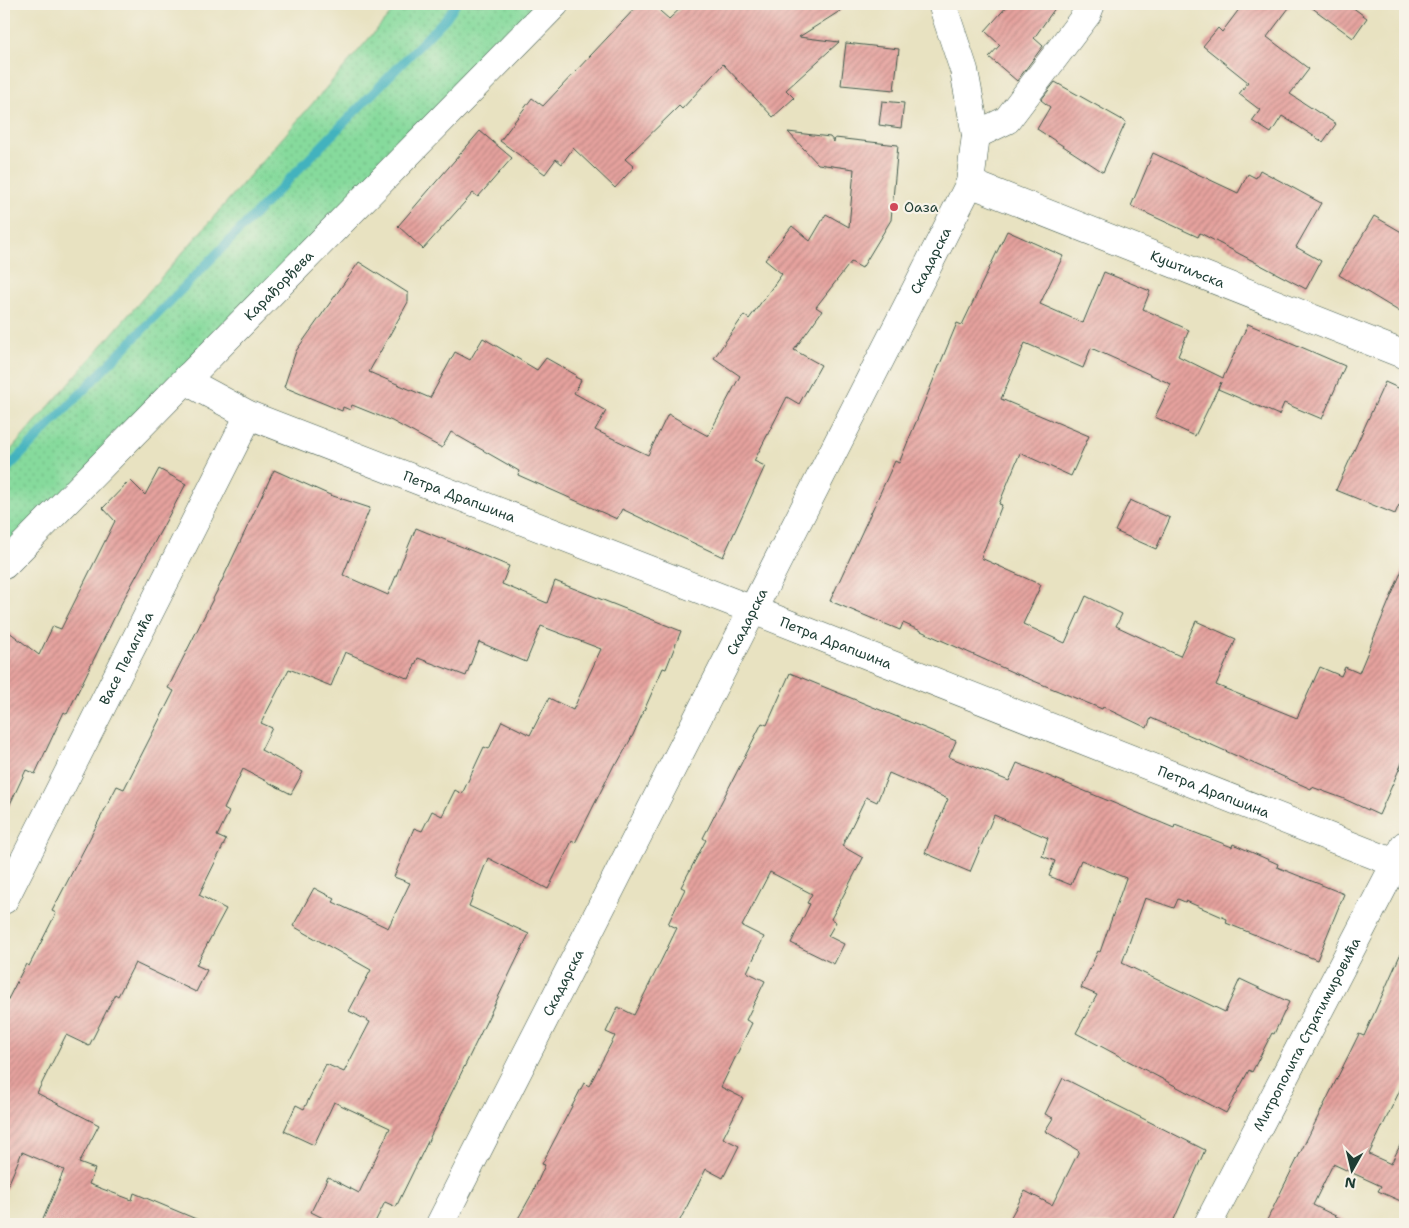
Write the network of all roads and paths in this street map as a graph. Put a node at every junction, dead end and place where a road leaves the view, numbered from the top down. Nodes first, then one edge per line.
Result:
1 (555, 4) edge
2 (942, 4) edge
3 (1091, 4) edge
4 (976, 135) junction
5 (970, 182) junction
6 (1405, 355) edge
7 (188, 377) junction
8 (249, 415) junction
9 (4, 566) edge
10 (753, 610) junction
11 (1402, 858) edge
12 (4, 900) edge
13 (440, 1224) edge
14 (1208, 1224) edge

1 - 7 street, Карађорђева
2 - 4 street, Скадарска
3 - 4 street
4 - 5 street, Скадарска
5 - 6 street, Куштиљска
5 - 10 street, Скадарска
7 - 8 street, Петра Драпшина
7 - 9 street, Карађорђева
8 - 10 street, Петра Драпшина
8 - 12 street, Васе Пелагића
10 - 11 street, Петра Драпшина
10 - 13 street, Скадарска
11 - 14 street, Митрополита Стратимировића

